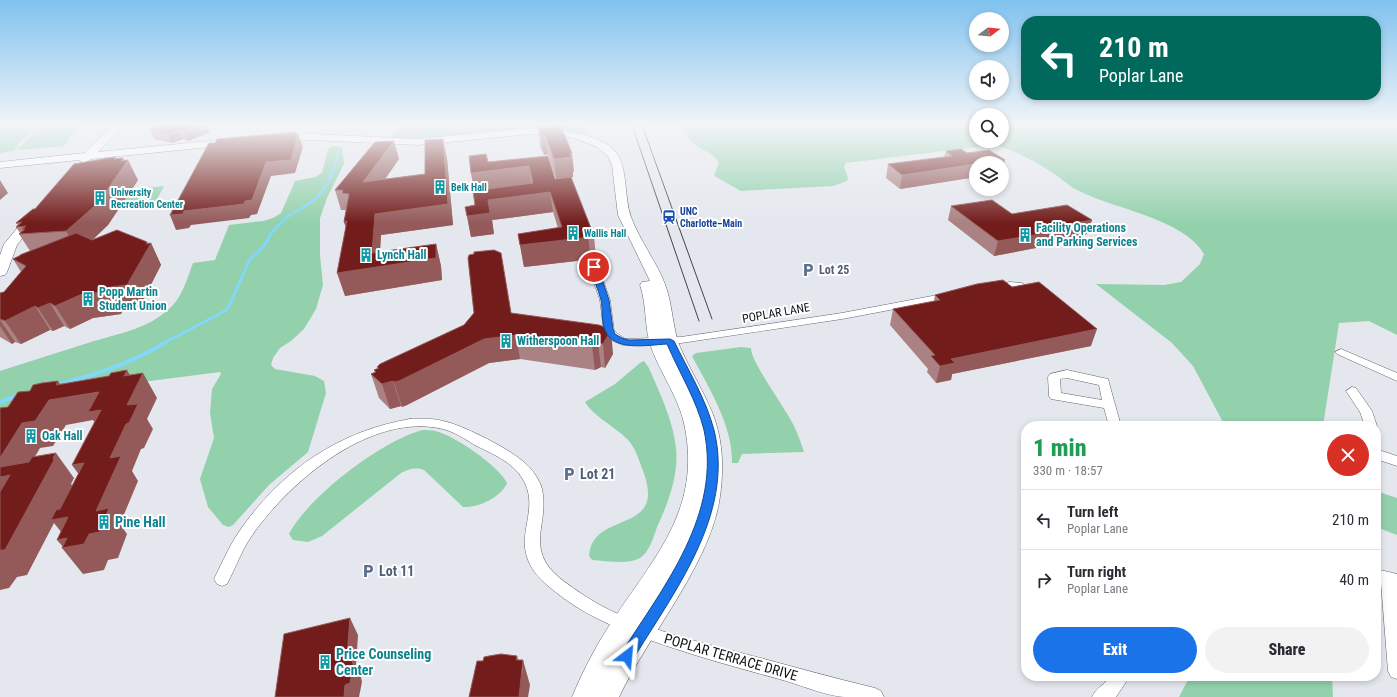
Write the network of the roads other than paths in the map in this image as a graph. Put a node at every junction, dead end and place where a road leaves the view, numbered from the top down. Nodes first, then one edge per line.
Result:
1 (86, 157) edge
2 (81, 158) edge
3 (606, 158) edge
4 (0, 166) edge
5 (75, 170) edge
6 (42, 207) edge
7 (591, 260) dead end
8 (0, 272) edge
9 (1022, 286) edge
10 (988, 289) edge
11 (961, 294) edge
12 (664, 341) junction
13 (1341, 352) dead end
14 (1397, 377) edge
15 (1352, 391) dead end
16 (1109, 405) junction
17 (1114, 421) edge
18 (1369, 421) edge
19 (1381, 453) edge
20 (1397, 461) edge
21 (1387, 578) edge
22 (222, 579) dead end
23 (633, 627) junction
24 (1397, 671) edge
25 (1118, 681) edge
26 (585, 697) edge
27 (606, 697) edge
28 (875, 697) edge
29 (1101, 697) edge

1 - 5 street
2 - 4 street
3 - 12 street
6 - 8 street
7 - 12 street, POPLAR LANE
9 - 10 street
11 - 12 street, POPLAR LANE
12 - 23 street
13 - 14 street
15 - 18 street
16 - 16 street
16 - 17 street
19 - 20 street
21 - 24 street
22 - 23 street, POPLAR TERRACE DRIVE
23 - 26 street
23 - 27 street
23 - 28 street, POPLAR TERRACE DRIVE
25 - 29 street

